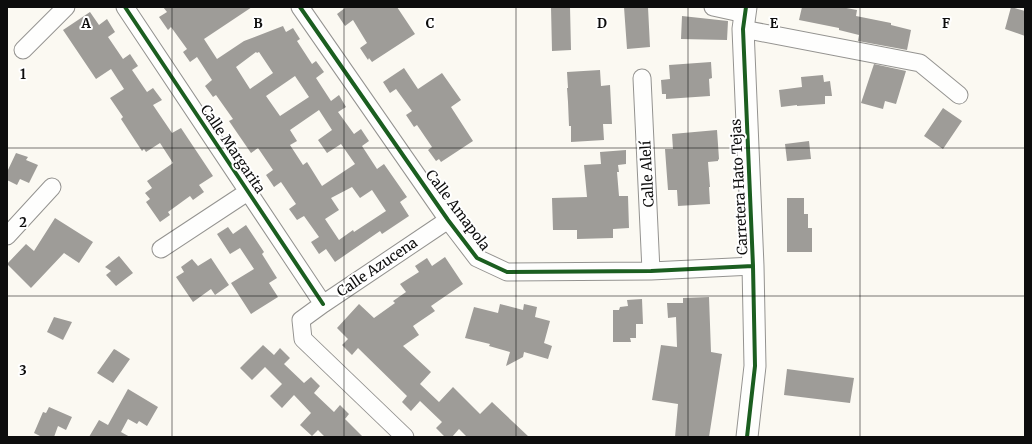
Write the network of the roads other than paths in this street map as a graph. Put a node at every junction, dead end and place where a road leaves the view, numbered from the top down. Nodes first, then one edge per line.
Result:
1 (66, 7) edge
2 (125, 7) edge
3 (300, 7) edge
4 (712, 7) edge
5 (744, 17) edge
6 (23, 50) dead end
7 (642, 78) dead end
8 (959, 95) dead end
9 (52, 188) dead end
10 (249, 191) junction
11 (448, 220) junction
12 (7, 236) edge
13 (161, 249) dead end
14 (754, 266) junction
15 (651, 270) junction
16 (323, 304) junction
17 (405, 437) edge
18 (746, 437) edge

1 - 6 street
2 - 10 street, Calle Margarita
3 - 11 street, Calle Amapola
4 - 5 street
5 - 8 street
5 - 14 street, Carretera Hato Tejas
7 - 15 street, Calle Alelí
9 - 12 street
10 - 13 street
10 - 16 street, Calle Margarita
11 - 15 street, Calle Amapola
11 - 16 street, Calle Azucena
14 - 15 street, Calle Amapola
14 - 18 street, Carretera Hato Tejas
16 - 17 street, Calle Azucena

